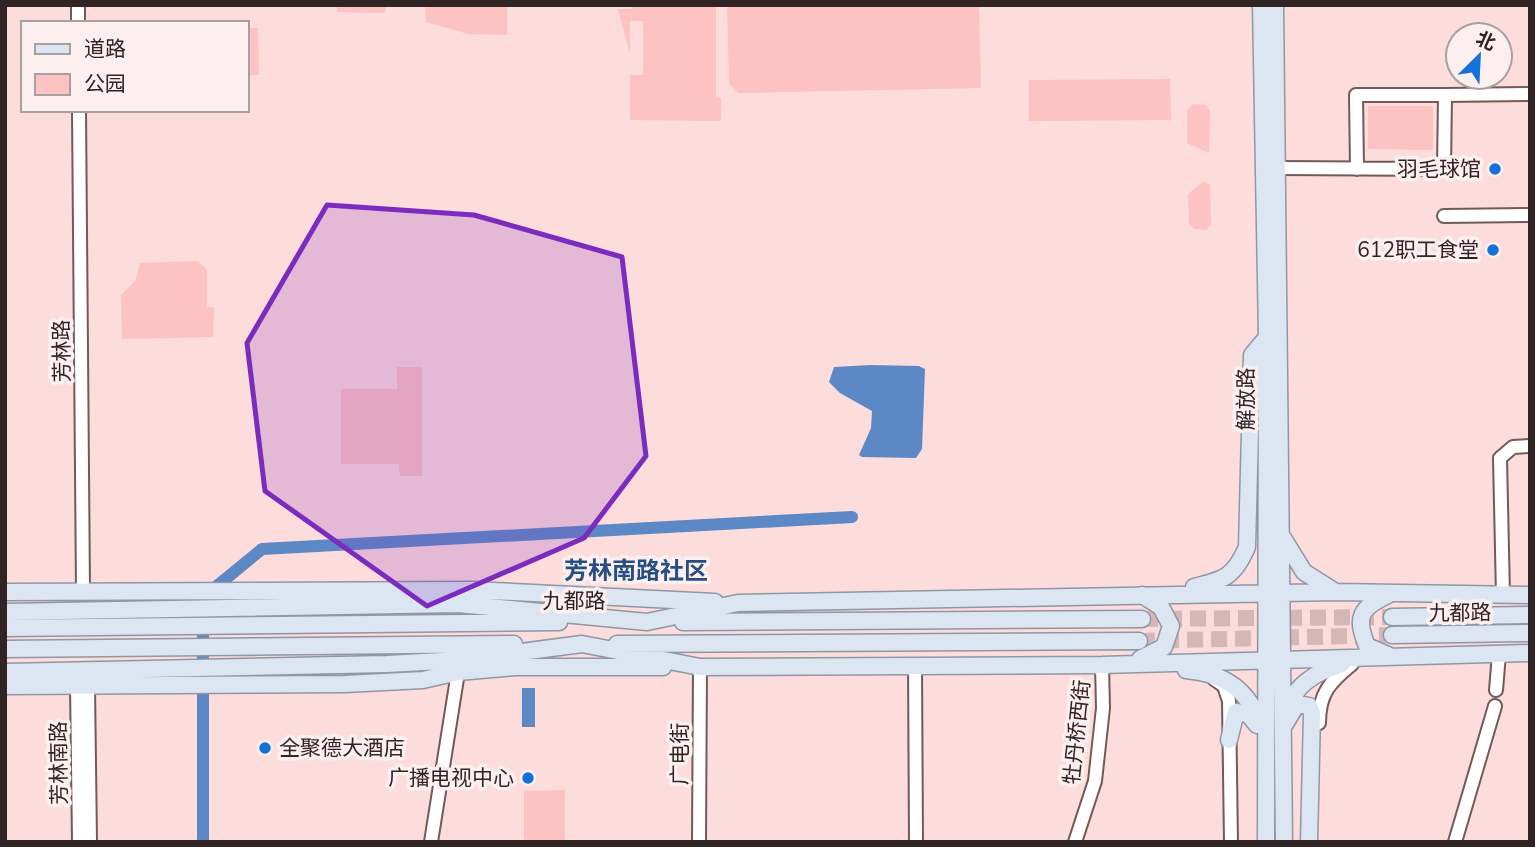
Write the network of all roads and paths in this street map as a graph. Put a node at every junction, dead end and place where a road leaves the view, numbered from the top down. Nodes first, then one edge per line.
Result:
1 (1261, 5) edge
2 (1275, 5) edge
3 (1445, 94) junction
4 (1530, 94) edge
5 (79, 112) edge
6 (86, 112) edge
7 (1278, 168) junction
8 (1357, 169) junction
9 (1530, 215) edge
10 (1444, 216) dead end
11 (1267, 337) junction
12 (1530, 446) edge
13 (1283, 538) junction
14 (472, 590) junction
15 (87, 591) junction
16 (5, 592) edge
17 (1336, 592) junction
18 (1275, 593) junction
19 (1393, 593) junction
20 (1530, 594) edge
21 (1161, 595) junction
22 (1503, 595) junction
23 (1142, 596) junction
24 (738, 603) junction
25 (5, 612) edge
26 (1530, 615) edge
27 (1392, 617) tunnel mouth
28 (1142, 619) tunnel mouth
29 (647, 622) junction
30 (5, 628) edge
31 (1530, 633) edge
32 (1391, 635) tunnel mouth
33 (1139, 641) tunnel mouth
34 (582, 644) junction
35 (5, 649) edge
36 (1530, 653) edge
37 (1499, 654) junction
38 (1392, 657) junction
39 (1357, 659) junction
40 (1274, 660) junction
41 (1121, 664) junction
42 (915, 665) junction
43 (1102, 665) junction
44 (459, 666) junction
45 (700, 667) junction
46 (1198, 671) junction
47 (5, 672) edge
48 (5, 685) edge
49 (82, 685) junction
50 (1496, 690) dead end
51 (1496, 706) dead end
52 (1283, 730) junction
53 (1264, 739) junction
54 (1229, 740) junction
55 (79, 842) edge
56 (90, 842) edge
57 (431, 842) edge
58 (699, 842) edge
59 (916, 842) edge
60 (1075, 842) edge
61 (1231, 842) edge
62 (1266, 842) edge
63 (1284, 842) edge
64 (1309, 842) edge
65 (1455, 842) edge

1 - 11 main road, 解放路
2 - 7 main road, 解放路
3 - 4 street
3 - 8 street
3 - 8 street
5 - 15 street, 芳林路
6 - 15 street, 芳林路
7 - 8 street
7 - 13 main road, 解放路
9 - 10 street
11 - 18 main road, 解放路
11 - 21 main road
12 - 22 street
13 - 17 main road
13 - 18 main road, 解放路
14 - 15 main road, 九都路
14 - 24 main road, 九都路
14 - 29 main road
15 - 16 main road, 九都路
17 - 18 main road
17 - 19 main road
18 - 21 main road
18 - 40 main road, 解放路
19 - 22 main road
19 - 38 main road
20 - 22 main road
21 - 23 main road
23 - 24 main road
23 - 41 main road
24 - 29 main road
25 - 29 main road
26 - 27 main road, 九都路
28 - 29 main road, 九都路
29 - 30 main road, 九都路
31 - 32 main road, 九都路
33 - 34 main road, 九都路
34 - 35 main road, 九都路
34 - 44 main road
34 - 45 main road
36 - 37 main road
37 - 38 main road
37 - 50 street
38 - 39 main road
39 - 40 main road
39 - 52 main road
39 - 64 street
40 - 41 main road
40 - 52 main road, 解放路
40 - 53 main road, 解放路
41 - 43 main road
41 - 46 main road
42 - 43 main road
42 - 45 main road
42 - 59 street
43 - 60 street, 牡丹桥西街
44 - 45 main road
44 - 47 main road
44 - 49 main road
44 - 57 street
45 - 58 street, 广电街
46 - 53 main road
46 - 54 street
48 - 49 main road
49 - 55 street, 芳林南路
49 - 56 street, 芳林南路
51 - 65 street
52 - 63 main road, 解放路
52 - 64 main road
53 - 54 main road
53 - 62 main road, 解放路
54 - 61 street

